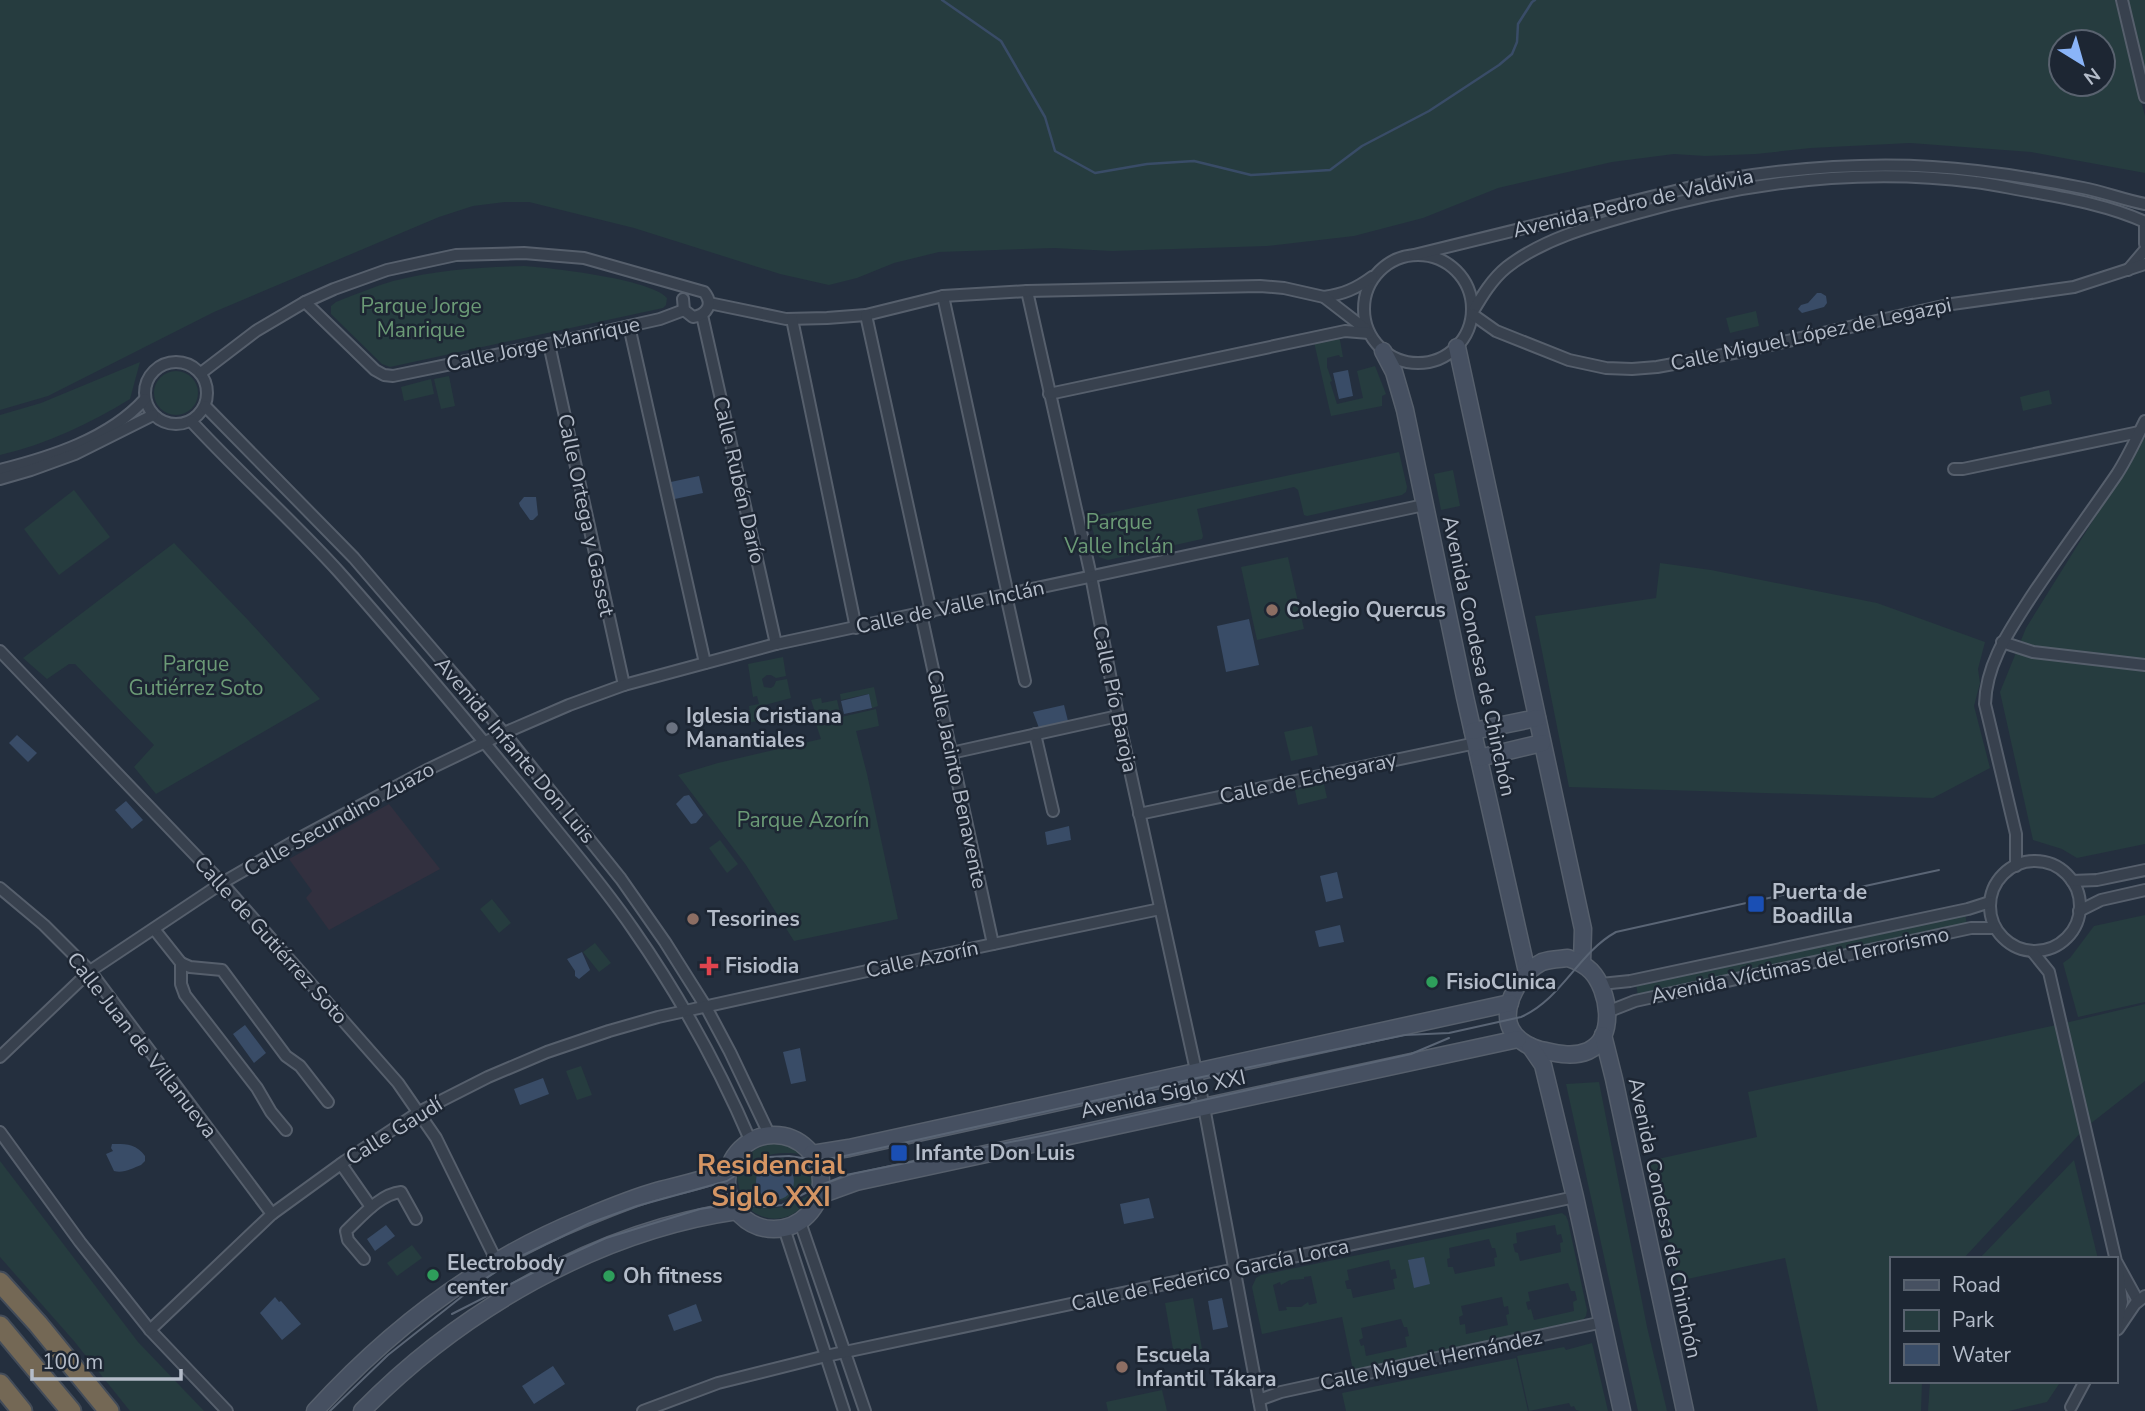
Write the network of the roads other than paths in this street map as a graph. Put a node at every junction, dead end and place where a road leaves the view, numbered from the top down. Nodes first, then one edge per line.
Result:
1 (2122, 0) edge
2 (2145, 97) edge
3 (2145, 204) edge
4 (2145, 223) edge
5 (2145, 244) edge
6 (2145, 250) edge
7 (1414, 255) junction
8 (2145, 264) edge
9 (2128, 270) junction
10 (1377, 272) junction
11 (671, 282) junction
12 (1027, 290) junction
13 (695, 291) junction
14 (943, 296) junction
15 (1324, 298) junction
16 (305, 302) junction
17 (709, 303) junction
18 (683, 305) junction
19 (1472, 313) junction
20 (702, 315) junction
21 (866, 315) junction
22 (792, 318) junction
23 (629, 326) junction
24 (1496, 331) junction
25 (1368, 332) junction
26 (1461, 341) junction
27 (549, 344) junction
28 (1383, 351) junction
29 (201, 373) junction
30 (1049, 394) junction
31 (145, 399) junction
32 (205, 406) junction
33 (153, 415) junction
34 (191, 421) junction
35 (2145, 421) edge
36 (2139, 432) junction
37 (1954, 469) dead end
38 (0, 470) edge
39 (0, 479) edge
40 (1424, 505) junction
41 (1091, 576) junction
42 (1009, 595) junction
43 (926, 613) junction
44 (856, 628) junction
45 (2002, 642) junction
46 (776, 645) junction
47 (0, 651) edge
48 (705, 663) junction
49 (2145, 665) edge
50 (1025, 681) dead end
51 (624, 685) junction
52 (1118, 716) junction
53 (1537, 718) junction
54 (503, 733) junction
55 (1035, 734) junction
56 (484, 742) junction
57 (1542, 743) junction
58 (1476, 744) junction
59 (951, 753) junction
60 (1053, 811) dead end
61 (1139, 814) junction
62 (2016, 834) junction
63 (2032, 862) junction
64 (2016, 866) junction
65 (2145, 870) edge
66 (2072, 881) junction
67 (222, 883) junction
68 (0, 888) edge
69 (2145, 890) edge
70 (1990, 902) junction
71 (1160, 909) junction
72 (2079, 911) junction
73 (1995, 928) junction
74 (154, 929) junction
75 (993, 944) junction
76 (2056, 946) junction
77 (2032, 951) junction
78 (181, 963) junction
79 (1582, 963) junction
80 (90, 971) junction
81 (1527, 972) junction
82 (2049, 972) junction
83 (1601, 984) junction
84 (1510, 1003) junction
85 (706, 1007) junction
86 (685, 1012) junction
87 (1607, 1012) junction
88 (1603, 1035) junction
89 (1524, 1042) junction
90 (0, 1057) edge
91 (1196, 1071) junction
92 (328, 1102) dead end
93 (1204, 1107) junction
94 (419, 1112) junction
95 (286, 1129) dead end
96 (0, 1132) edge
97 (770, 1136) junction
98 (751, 1142) junction
99 (812, 1154) junction
100 (341, 1164) junction
101 (729, 1170) junction
102 (820, 1195) junction
103 (1575, 1197) junction
104 (371, 1207) junction
105 (737, 1211) junction
106 (272, 1214) junction
107 (416, 1219) dead end
108 (800, 1222) junction
109 (784, 1228) junction
110 (2115, 1257) edge
111 (364, 1259) dead end
112 (496, 1262) junction
113 (2117, 1264) edge
114 (1235, 1269) junction
115 (0, 1282) edge
116 (2123, 1283) junction
117 (2145, 1289) edge
118 (2139, 1300) edge
119 (1603, 1322) junction
120 (2117, 1324) edge
121 (0, 1326) edge
122 (2117, 1329) edge
123 (150, 1330) junction
124 (845, 1352) junction
125 (826, 1356) junction
126 (2084, 1383) edge
127 (0, 1384) edge
128 (1260, 1405) edge
129 (2074, 1409) edge
130 (22, 1411) edge
131 (71, 1411) edge
132 (109, 1411) edge
133 (227, 1411) edge
134 (315, 1411) edge
135 (362, 1411) edge
136 (643, 1411) edge
137 (844, 1411) edge
138 (865, 1411) edge
139 (1622, 1411) edge
140 (1685, 1411) edge
141 (2059, 1411) edge

1 - 2 street
3 - 7 street, Avenida Pedro de Valdivia
4 - 5 street
4 - 19 street, Avenida Pedro de Valdivia
6 - 9 street
7 - 10 street
7 - 19 street
8 - 9 street, Calle Miguel López de Legazpi
9 - 24 street, Calle Miguel López de Legazpi
10 - 15 street
10 - 25 street
11 - 13 street
11 - 16 street
11 - 18 street
12 - 14 street
12 - 15 street
12 - 30 street, Calle Pío Baroja
13 - 17 street
13 - 18 street
14 - 21 street
14 - 42 street
15 - 25 street
16 - 27 street, Calle Jorge Manrique
16 - 29 street
17 - 20 street
17 - 22 street
18 - 20 street
18 - 23 street, Calle Jorge Manrique
19 - 24 street, Calle Miguel López de Legazpi
19 - 26 street
20 - 46 street, Calle Rubén Darío
21 - 22 street
21 - 43 street, Calle Jacinto Benavente
22 - 44 street
23 - 27 street, Calle Jorge Manrique
23 - 48 street
24 - 26 street, Calle Miguel López de Legazpi
25 - 28 street
25 - 30 street
26 - 28 street
26 - 53 street, Avenida Condesa de Chinchón
27 - 51 street, Calle Ortega y Gasset
28 - 40 street, Avenida Condesa de Chinchón
29 - 31 street
29 - 32 street
30 - 41 street, Calle Pío Baroja
31 - 33 street
31 - 38 street
32 - 34 street
32 - 54 street, Avenida Infante Don Luis
33 - 34 street
33 - 39 street
34 - 56 street, Avenida Infante Don Luis
35 - 36 street
36 - 37 street
36 - 45 street
40 - 41 street, Calle de Valle Inclán
40 - 58 street, Avenida Condesa de Chinchón
41 - 42 street, Calle de Valle Inclán
41 - 52 street, Calle Pío Baroja
42 - 43 street, Calle de Valle Inclán
42 - 50 street
43 - 44 street, Calle de Valle Inclán
43 - 59 street, Calle Jacinto Benavente
44 - 46 street, Calle de Valle Inclán
45 - 49 street
45 - 62 street
46 - 48 street, Calle de Valle Inclán
47 - 67 street, Calle de Gutiérrez Soto
48 - 51 street, Calle de Valle Inclán
51 - 54 street, Calle de Valle Inclán
52 - 55 street
52 - 61 street, Calle Pío Baroja
53 - 57 street, Avenida Condesa de Chinchón
53 - 58 street
54 - 56 street, Calle de Valle Inclán
54 - 85 street, Avenida Infante Don Luis
55 - 59 street
55 - 60 street
56 - 67 street, Calle Secundino Zuazo
56 - 86 street, Avenida Infante Don Luis
57 - 58 street
57 - 79 street, Avenida Condesa de Chinchón
58 - 61 street, Calle de Echegaray
58 - 81 street, Avenida Condesa de Chinchón
59 - 75 street, Calle Jacinto Benavente
61 - 71 street, Calle Pío Baroja
62 - 63 street
62 - 64 street
63 - 64 street
63 - 66 street
64 - 70 street
65 - 66 street
66 - 72 street
67 - 74 street, Calle Secundino Zuazo
67 - 94 street, Calle de Gutiérrez Soto
68 - 80 street, Calle Juan de Villanueva
69 - 72 street
70 - 73 street
70 - 83 street, Avenida Víctimas del Terrorismo
71 - 75 street, Calle Azorín
71 - 91 street, Calle Pío Baroja
72 - 76 street
73 - 77 street
73 - 87 street, Avenida Víctimas del Terrorismo
74 - 78 street
74 - 80 street, Calle Secundino Zuazo
75 - 85 street, Calle Azorín
76 - 77 street
76 - 82 street
77 - 82 street
78 - 92 street
78 - 95 street
79 - 81 street
79 - 83 street
80 - 90 street, Calle Secundino Zuazo
80 - 106 street, Calle Juan de Villanueva
81 - 84 street
82 - 110 street
83 - 87 street
84 - 89 street
84 - 91 street, Avenida Siglo XXI
85 - 86 street, Calle Azorín
85 - 97 street, Avenida Infante Don Luis
86 - 94 street, Calle Gaudí
86 - 98 street, Avenida Infante Don Luis
87 - 88 street
88 - 89 street
88 - 140 street, Avenida Condesa de Chinchón
89 - 93 street, Avenida Siglo XXI
89 - 103 street
91 - 93 street, Calle Pío Baroja
91 - 99 street, Avenida Siglo XXI
93 - 102 street, Avenida Siglo XXI
93 - 114 street, Calle Pío Baroja
94 - 100 street, Calle Gaudí
94 - 112 street, Calle de Gutiérrez Soto
96 - 123 street
97 - 98 street
97 - 99 street
98 - 101 street
99 - 102 street
100 - 104 street
100 - 106 street, Calle Gaudí
101 - 105 street
101 - 112 street
102 - 108 street
103 - 114 street, Calle de Federico García Lorca
103 - 119 street
104 - 107 street
104 - 111 street
105 - 109 street
105 - 135 street
106 - 123 street, Calle Gaudí
108 - 109 street
108 - 124 street
109 - 125 street
112 - 134 street
113 - 116 street
114 - 124 street, Calle de Federico García Lorca
114 - 128 street, Calle Pío Baroja
115 - 132 highway
116 - 117 street
116 - 118 street
116 - 120 street
118 - 122 street
119 - 128 street, Calle Miguel Hernández
119 - 139 street
121 - 131 highway
123 - 133 street
124 - 125 street, Calle de Federico García Lorca
124 - 138 street
125 - 136 street, Calle de Federico García Lorca
125 - 137 street
126 - 129 street
127 - 130 highway
129 - 141 street

